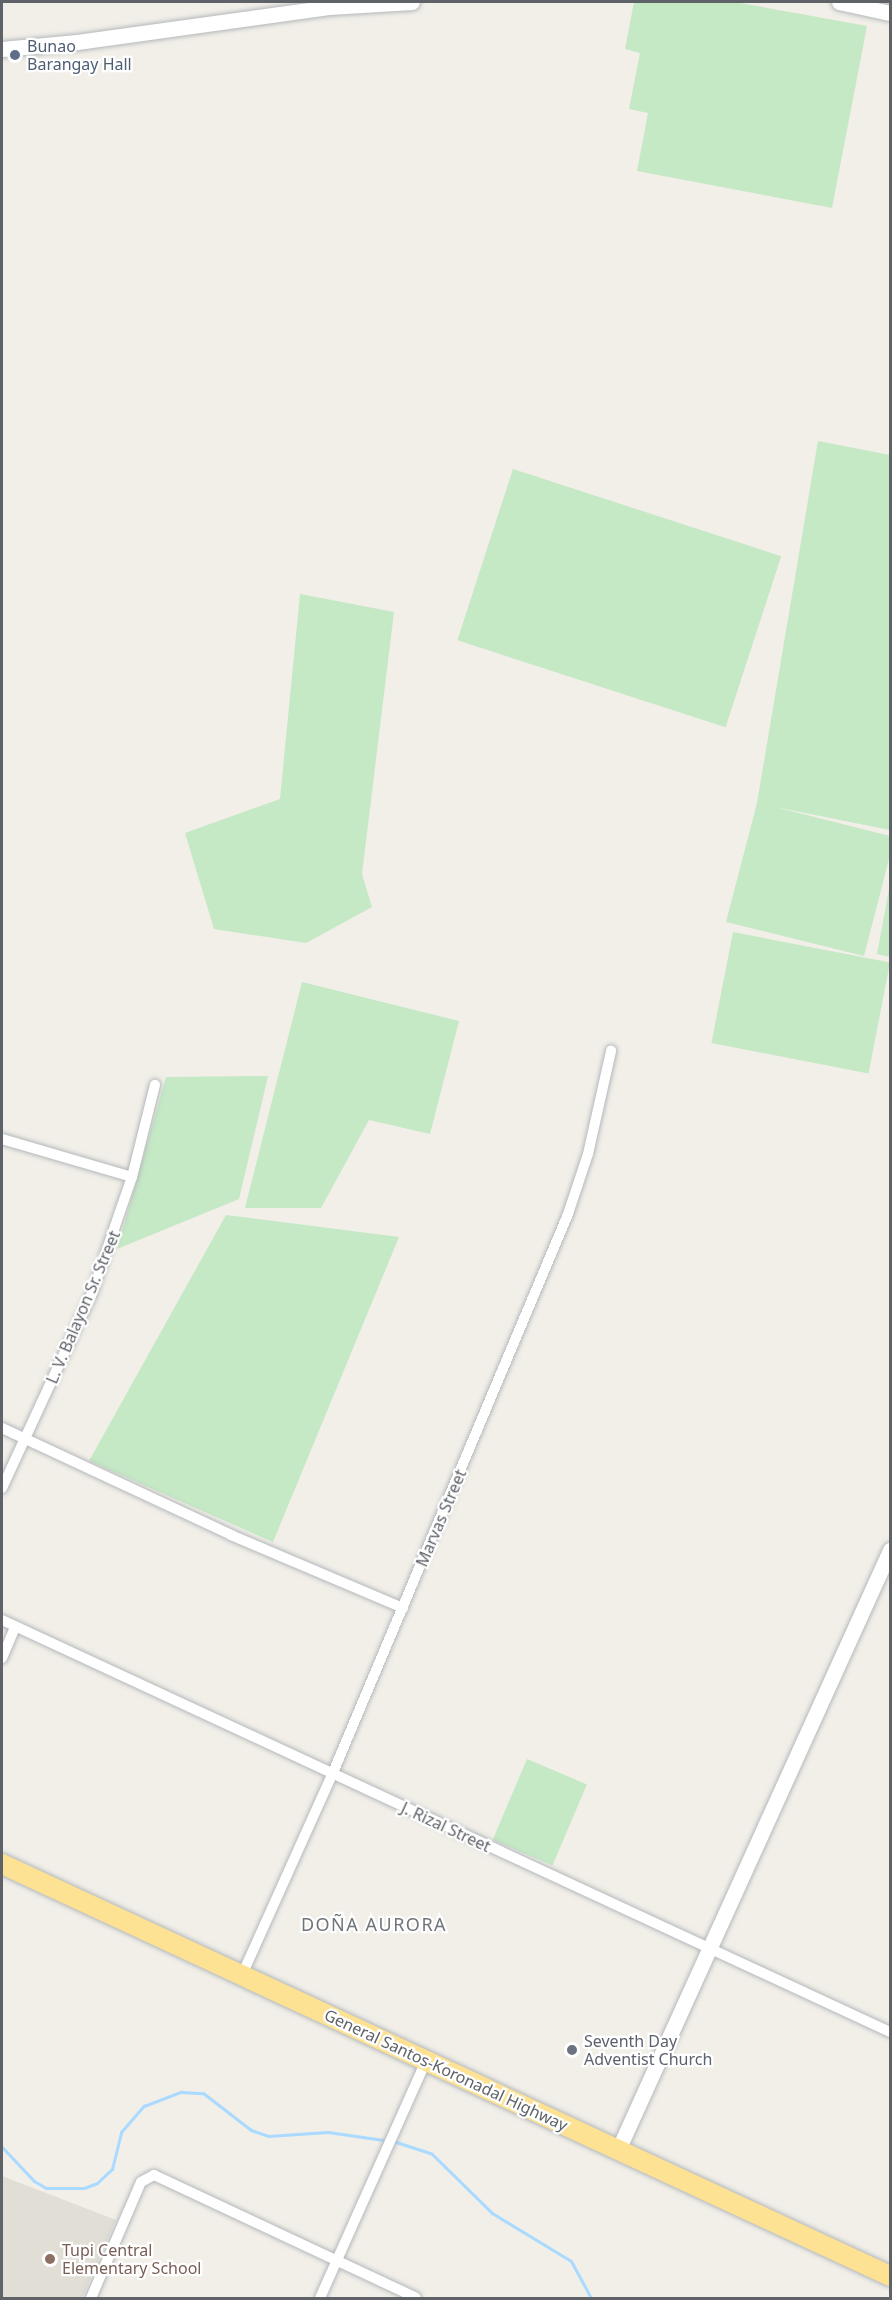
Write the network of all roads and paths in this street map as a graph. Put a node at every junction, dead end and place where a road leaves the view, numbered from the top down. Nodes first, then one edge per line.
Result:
1 (412, 2) edge
2 (838, 2) edge
3 (330, 4) edge
4 (891, 13) edge
5 (2, 49) edge
6 (610, 1051) dead end
7 (154, 1085) dead end
8 (2, 1139) edge
9 (132, 1177) junction
10 (2, 1428) edge
11 (24, 1438) junction
12 (2, 1488) edge
13 (891, 1550) edge
14 (403, 1608) junction
15 (2, 1620) edge
16 (15, 1627) junction
17 (2, 1658) edge
18 (332, 1775) junction
19 (2, 1863) edge
20 (710, 1948) junction
21 (242, 1975) junction
22 (891, 2032) edge
23 (426, 2061) junction
24 (618, 2150) junction
25 (337, 2261) junction
26 (889, 2272) edge
27 (91, 2298) edge
28 (320, 2298) edge
29 (416, 2298) edge

1 - 3 street
2 - 4 street
3 - 5 street
6 - 14 street, Marvas Street
7 - 9 street, L. V. Balayon Sr. Street
8 - 9 street
9 - 11 street, L. V. Balayon Sr. Street
10 - 11 street
11 - 12 street, L. V. Balayon Sr. Street
11 - 14 street
13 - 20 street
14 - 18 street, Marvas Street
15 - 16 street, J. Rizal Street
16 - 17 street
16 - 18 street, J. Rizal Street
18 - 20 street, J. Rizal Street
18 - 21 street, Marvas Street
19 - 21 highway, General Santos-Koronadal Highway
20 - 22 street, J. Rizal Street
20 - 24 street
21 - 23 highway, General Santos-Koronadal Highway
23 - 24 highway, General Santos-Koronadal Highway
23 - 25 street
24 - 26 highway, General Santos-Koronadal Highway
25 - 27 street
25 - 28 street
25 - 29 street

